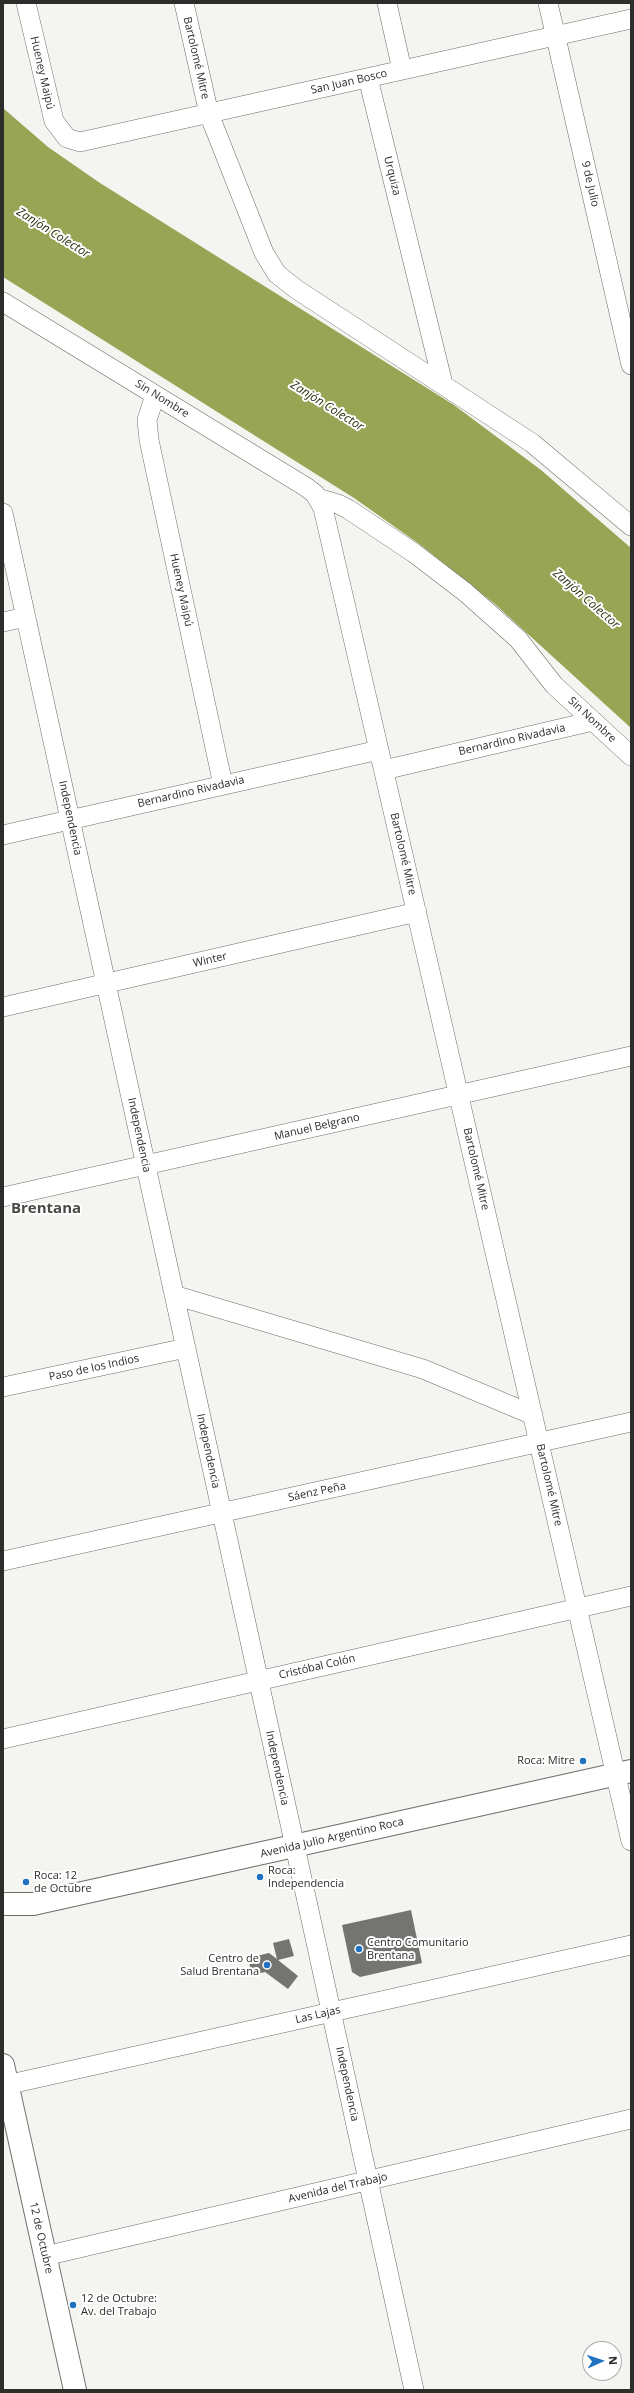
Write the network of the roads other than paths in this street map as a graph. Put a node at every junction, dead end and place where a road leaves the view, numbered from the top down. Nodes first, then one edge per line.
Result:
1 (26, 3) edge
2 (184, 3) edge
3 (387, 3) edge
4 (548, 3) edge
5 (631, 19) edge
6 (556, 36) junction
7 (402, 70) junction
8 (368, 78) junction
9 (209, 114) junction
10 (67, 138) joint
11 (3, 302) edge
12 (629, 345) edge
13 (631, 365) edge
14 (443, 384) junction
15 (155, 395) junction
16 (318, 498) junction
17 (3, 513) edge
18 (631, 526) edge
19 (26, 617) junction
20 (3, 622) edge
21 (593, 721) junction
22 (379, 750) junction
23 (631, 756) edge
24 (384, 770) junction
25 (223, 785) junction
26 (70, 820) junction
27 (3, 835) edge
28 (417, 912) junction
29 (106, 984) junction
30 (3, 1007) edge
31 (631, 1056) edge
32 (459, 1095) junction
33 (146, 1165) junction
34 (3, 1197) edge
35 (174, 1295) junction
36 (186, 1348) junction
37 (3, 1387) edge
38 (533, 1415) junction
39 (631, 1422) edge
40 (539, 1442) junction
41 (222, 1513) junction
42 (3, 1561) edge
43 (631, 1596) edge
44 (577, 1608) junction
45 (258, 1681) junction
46 (3, 1739) edge
47 (623, 1772) edge
48 (631, 1841) edge
49 (294, 1846) junction
50 (3, 1904) edge
51 (33, 1904) junction
52 (3, 1918) edge
53 (631, 1945) edge
54 (331, 2012) junction
55 (4, 2076) edge
56 (631, 2119) edge
57 (368, 2181) junction
58 (45, 2256) junction
59 (76, 2390) edge
60 (414, 2390) edge

1 - 10 street, Hueney Maipú
2 - 9 street, Bartolomé Mitre
3 - 7 street
4 - 6 street, 9 de Julio
5 - 6 street, San Juan Bosco
6 - 7 street, San Juan Bosco
6 - 12 street, 9 de Julio
7 - 8 street, San Juan Bosco
8 - 9 street, San Juan Bosco
8 - 14 street, Urquiza
9 - 10 street, San Juan Bosco
9 - 14 street, Bartolomé Mitre
11 - 15 street, Sin Nombre
12 - 13 street, 9 de Julio
14 - 18 street, Bartolomé Mitre
15 - 16 street, Sin Nombre
15 - 25 street, Hueney Maipú
16 - 21 street, Sin Nombre
16 - 22 street, Bartolomé Mitre
17 - 19 street, Independencia
19 - 20 street
19 - 26 street, Independencia
21 - 23 street, Sin Nombre
21 - 24 street, Bernardino Rivadavia
22 - 24 street, Bartolomé Mitre
22 - 25 street, Bernardino Rivadavia
24 - 28 street, Bartolomé Mitre
25 - 26 street, Bernardino Rivadavia
26 - 27 street, Bernardino Rivadavia
26 - 29 street, Independencia
28 - 29 street, Winter
28 - 32 street, Bartolomé Mitre
29 - 30 street, Winter
29 - 33 street, Independencia
31 - 32 street, Manuel Belgrano
32 - 33 street, Manuel Belgrano
32 - 38 street, Bartolomé Mitre
33 - 34 street, Manuel Belgrano
33 - 35 street, Independencia
35 - 36 street, Independencia
35 - 38 street
36 - 37 street, Paso de los Indios
36 - 41 street, Independencia
38 - 40 street, Bartolomé Mitre
39 - 40 street, Sáenz Peña
40 - 41 street, Sáenz Peña
40 - 44 street, Bartolomé Mitre
41 - 42 street, Sáenz Peña
41 - 45 street, Independencia
43 - 44 street, Cristóbal Colón
44 - 45 street, Cristóbal Colón
44 - 47 street, Bartolomé Mitre
45 - 46 street, Cristóbal Colón
45 - 49 street, Independencia
47 - 48 street, Bartolomé Mitre
47 - 49 main road, Avenida Julio Argentino Roca
49 - 51 main road, Avenida Julio Argentino Roca
49 - 54 street, Independencia
50 - 51 main road, Avenida Julio Argentino Roca
51 - 52 main road, Avenida Julio Argentino Roca
53 - 54 street, Las Lajas
54 - 55 street, Las Lajas
54 - 57 street, Independencia
55 - 58 main road, 12 de Octubre
56 - 57 street, Avenida del Trabajo
57 - 58 street, Avenida del Trabajo
57 - 60 street, Independencia
58 - 59 main road, 12 de Octubre

